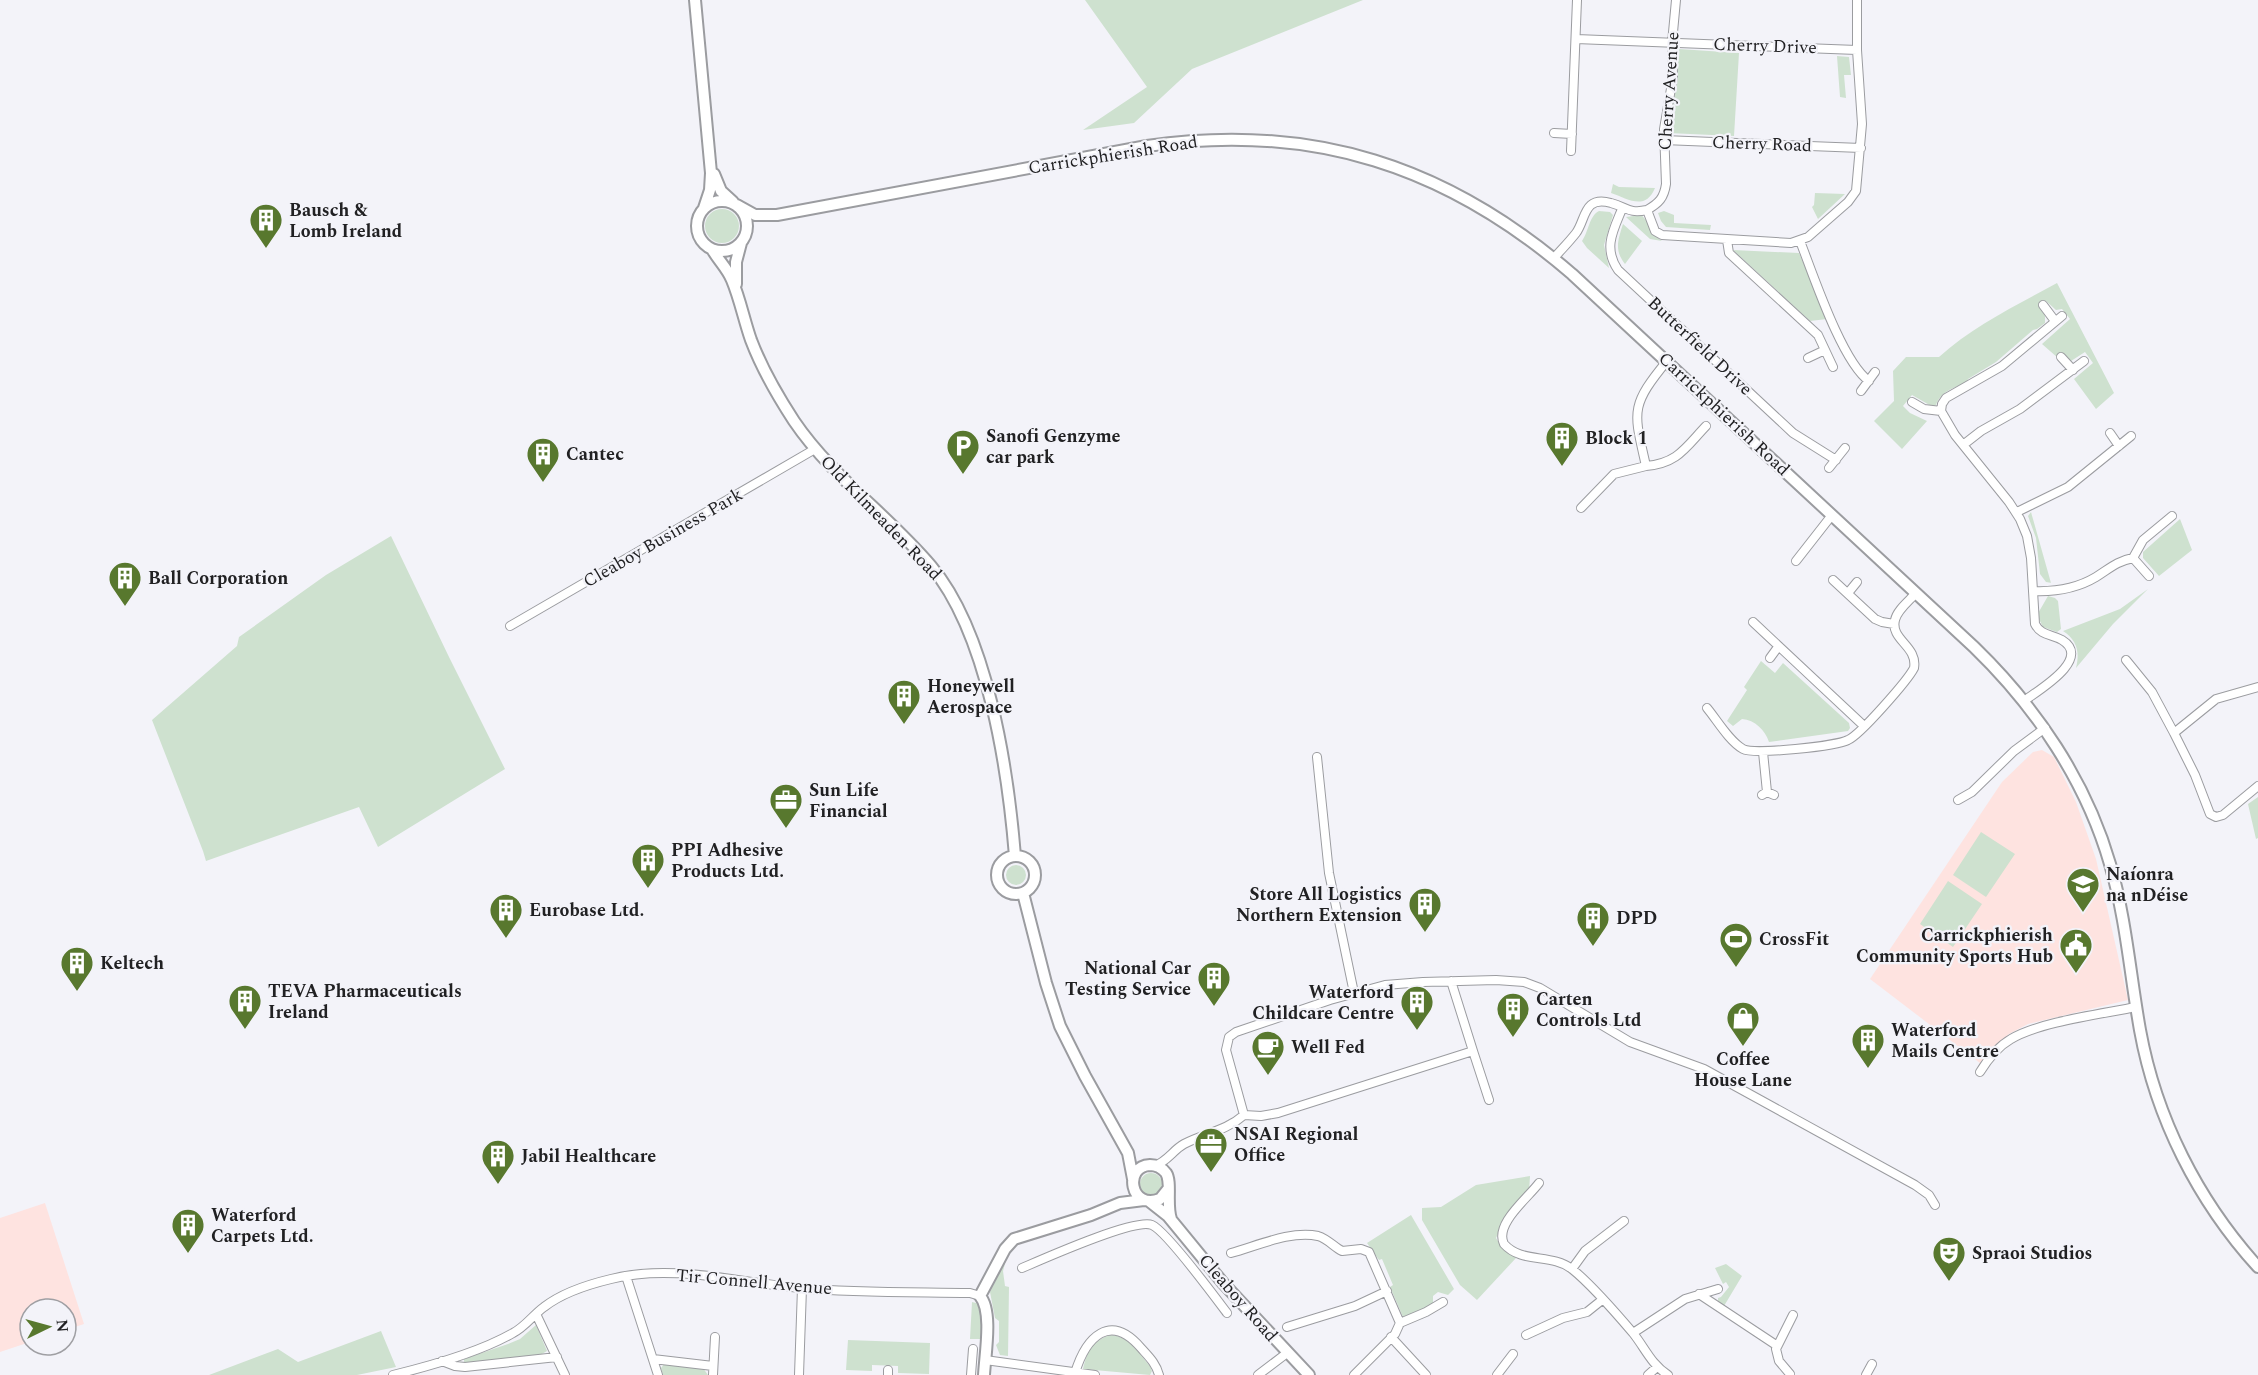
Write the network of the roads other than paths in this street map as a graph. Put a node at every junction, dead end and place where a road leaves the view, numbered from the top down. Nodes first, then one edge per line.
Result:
1 (695, 0) edge
2 (1577, 0) edge
3 (1676, 0) edge
4 (1857, 0) edge
5 (1576, 39) junction
6 (1672, 43) junction
7 (1857, 50) junction
8 (1554, 133) dead end
9 (1572, 134) junction
10 (1664, 140) junction
11 (1861, 148) junction
12 (1571, 151) dead end
13 (711, 162) junction
14 (735, 204) junction
15 (704, 208) junction
16 (1622, 209) junction
17 (1647, 210) junction
18 (782, 214) junction
19 (743, 239) junction
20 (1727, 240) junction
21 (1800, 241) junction
22 (712, 249) junction
23 (1554, 258) junction
24 (738, 297) junction
25 (2043, 305) dead end
26 (1826, 350) junction
27 (2061, 357) dead end
28 (1808, 358) dead end
29 (1666, 361) junction
30 (2084, 361) dead end
31 (1833, 367) dead end
32 (2073, 370) junction
33 (1875, 372) dead end
34 (1869, 381) junction
35 (1861, 391) dead end
36 (1912, 402) dead end
37 (1941, 411) junction
38 (1706, 426) dead end
39 (2110, 433) dead end
40 (2131, 436) dead end
41 (1963, 445) junction
42 (2119, 446) junction
43 (1845, 448) dead end
44 (815, 449) junction
45 (1836, 460) junction
46 (1646, 466) junction
47 (1829, 468) dead end
48 (1581, 508) dead end
49 (2017, 512) junction
50 (1832, 515) junction
51 (2172, 516) dead end
52 (2133, 558) junction
53 (1796, 561) dead end
54 (2150, 576) dead end
55 (1833, 580) dead end
56 (1857, 582) dead end
57 (2033, 591) junction
58 (1848, 593) junction
59 (1916, 593) junction
60 (1753, 622) dead end
61 (1894, 624) junction
62 (510, 626) dead end
63 (1778, 647) junction
64 (1770, 658) dead end
65 (2126, 660) dead end
66 (2258, 687) edge
67 (2024, 700) junction
68 (1707, 708) dead end
69 (1864, 726) junction
70 (2045, 728) junction
71 (2174, 733) junction
72 (1763, 752) junction
73 (1317, 757) dead end
74 (2258, 786) edge
75 (1767, 794) dead end
76 (1958, 800) dead end
77 (1015, 856) junction
78 (1023, 893) junction
79 (1451, 981) junction
80 (1353, 993) junction
81 (2136, 1007) junction
82 (1473, 1051) junction
83 (1980, 1072) dead end
84 (1489, 1100) dead end
85 (1244, 1115) junction
86 (1175, 1152) junction
87 (1128, 1153) junction
88 (1151, 1166) junction
89 (1133, 1181) junction
90 (1539, 1183) dead end
91 (1168, 1184) junction
92 (1146, 1201) junction
93 (1120, 1203) junction
94 (1935, 1205) dead end
95 (1171, 1219) junction
96 (1624, 1221) dead end
97 (1232, 1253) dead end
98 (2258, 1267) edge
99 (1022, 1268) dead end
100 (1572, 1269) junction
101 (626, 1276) junction
102 (1223, 1283) junction
103 (802, 1288) junction
104 (1718, 1289) dead end
105 (1388, 1291) junction
106 (1211, 1292) junction
107 (1699, 1294) junction
108 (980, 1296) junction
109 (1602, 1300) junction
110 (1443, 1302) dead end
111 (1227, 1312) dead end
112 (536, 1314) junction
113 (1793, 1315) dead end
114 (1400, 1323) junction
115 (1287, 1327) dead end
116 (1633, 1333) junction
117 (1526, 1335) dead end
118 (715, 1337) dead end
119 (1391, 1337) junction
120 (1776, 1345) junction
121 (973, 1349) dead end
122 (1287, 1353) junction
123 (1513, 1354) dead end
124 (557, 1357) junction
125 (653, 1359) junction
126 (985, 1360) junction
127 (442, 1361) junction
128 (1872, 1364) dead end
129 (713, 1366) junction
130 (1657, 1367) junction
131 (415, 1372) edge
132 (1076, 1373) junction
133 (1790, 1374) edge
134 (393, 1375) edge
135 (565, 1375) edge
136 (658, 1375) edge
137 (712, 1375) edge
138 (799, 1375) edge
139 (971, 1375) edge
140 (984, 1375) edge
141 (1095, 1375) edge
142 (1159, 1375) edge
143 (1258, 1375) edge
144 (1309, 1375) edge
145 (1354, 1375) edge
146 (1426, 1375) edge
147 (1497, 1375) edge
148 (1648, 1375) edge
149 (1668, 1375) edge
150 (1866, 1375) edge

1 - 13 street
2 - 5 street
3 - 6 street, Cherry Avenue
4 - 7 street
5 - 6 street, Cherry Drive
5 - 9 street
6 - 7 street, Cherry Drive
6 - 10 street, Cherry Avenue
7 - 11 street
8 - 9 street
9 - 12 street
10 - 11 street, Cherry Road
10 - 17 street, Cherry Avenue
11 - 21 street
13 - 14 street
13 - 15 street
14 - 15 street
14 - 18 street, Carrickphierish Road
14 - 19 street
15 - 22 street
16 - 17 street
16 - 23 street
16 - 45 street, Butterfield Drive
17 - 20 street
18 - 19 street, Carrickphierish Road
18 - 23 street, Carrickphierish Road
19 - 22 street
19 - 24 street, Old Kilmeaden Road
20 - 21 street
20 - 26 street
21 - 34 street
22 - 24 street, Old Kilmeaden Road
23 - 29 street, Carrickphierish Road
24 - 44 street, Old Kilmeaden Road
25 - 37 street
26 - 28 street
26 - 31 street
27 - 32 street
29 - 46 street
29 - 50 street, Carrickphierish Road
30 - 32 street
32 - 41 street
33 - 34 street
34 - 35 street
36 - 37 street
37 - 41 street
38 - 46 street
39 - 42 street
40 - 42 street
41 - 49 street
42 - 49 street
43 - 45 street
44 - 62 street, Cleaboy Business Park
44 - 77 street, Old Kilmeaden Road
45 - 47 street
46 - 48 street
49 - 57 street
50 - 53 street
50 - 59 street, Carrickphierish Road
51 - 52 street
52 - 54 street
52 - 57 street
55 - 58 street
56 - 58 street
57 - 67 street
58 - 61 street
59 - 61 street
59 - 67 street, Carrickphierish Road
60 - 63 street
61 - 69 street
63 - 64 street
63 - 69 street
65 - 71 street
66 - 71 street
67 - 70 street, Carrickphierish Road
68 - 72 street
69 - 72 street
70 - 76 street
70 - 81 street, Carrickphierish Road
71 - 74 street
72 - 75 street
73 - 80 street
77 - 78 street
77 - 78 street
78 - 87 street
79 - 80 street
79 - 82 street
79 - 94 street
80 - 85 street
81 - 83 street
81 - 98 street, Carrickphierish Road
82 - 84 street
82 - 85 street
85 - 86 street
86 - 88 street
86 - 91 street
87 - 88 street
87 - 89 street
88 - 89 street
88 - 91 street
89 - 92 street
89 - 93 street
90 - 100 street
91 - 92 street
91 - 95 street
92 - 93 street
92 - 95 street, Cleaboy Road
93 - 108 street
95 - 102 street, Cleaboy Road
96 - 100 street
97 - 105 street
99 - 106 street
100 - 109 street
101 - 103 street, Tir Connell Avenue
101 - 112 street, Tir Connell Avenue
101 - 125 street
102 - 106 street
102 - 122 street, Cleaboy Road
103 - 108 street, Tir Connell Avenue
103 - 138 street
104 - 107 street
105 - 114 street
105 - 115 street
106 - 111 street
107 - 116 street
107 - 120 street
108 - 126 street
109 - 116 street
109 - 117 street
110 - 114 street
112 - 124 street
112 - 127 street, Tir Connell Avenue
113 - 120 street
114 - 119 street
116 - 130 street
118 - 129 street
119 - 145 street
119 - 146 street
120 - 133 street
121 - 139 street
122 - 143 street
122 - 144 street, Cleaboy Road
123 - 147 street
124 - 127 street
124 - 135 street
125 - 129 street
125 - 136 street
126 - 132 street
126 - 140 street
127 - 131 street, Tir Connell Avenue
128 - 150 street
129 - 137 street
130 - 148 street
130 - 149 street
131 - 134 street, Tir Connell Avenue
132 - 141 street
132 - 142 street

